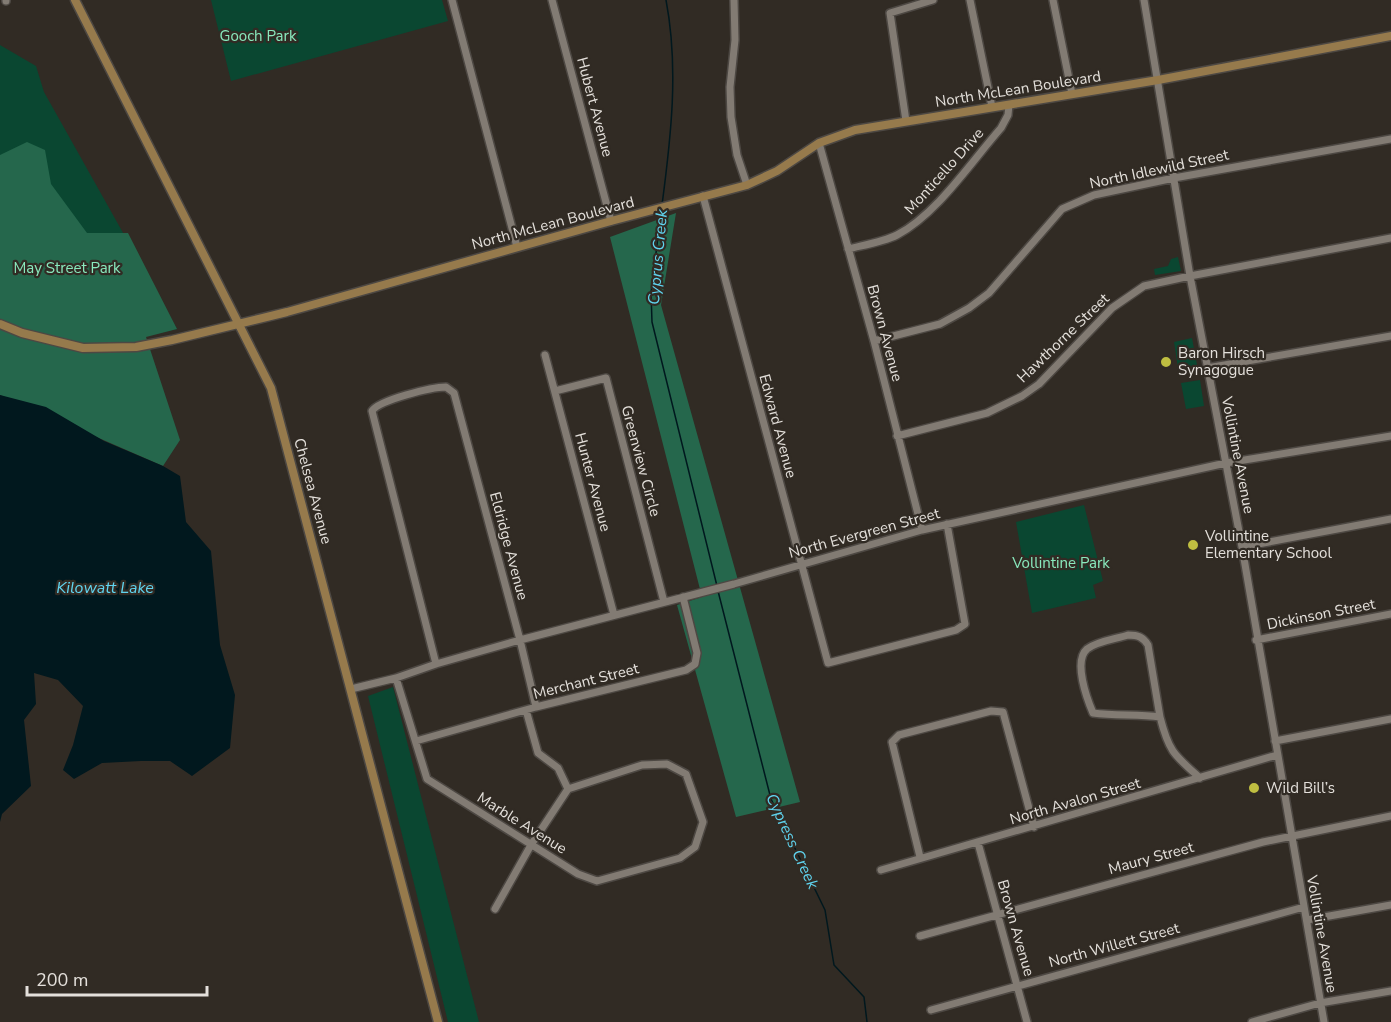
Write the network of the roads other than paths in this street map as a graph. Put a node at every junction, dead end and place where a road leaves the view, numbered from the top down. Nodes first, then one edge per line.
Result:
1 (75, 0) edge
2 (452, 0) edge
3 (552, 0) edge
4 (734, 0) edge
5 (933, 0) edge
6 (970, 0) edge
7 (1053, 0) edge
8 (1144, 0) edge
9 (1391, 36) edge
10 (1158, 80) junction
11 (1072, 94) junction
12 (1009, 105) junction
13 (992, 107) junction
14 (906, 122) junction
15 (1391, 139) edge
16 (819, 143) junction
17 (1174, 178) junction
18 (747, 185) junction
19 (703, 196) junction
20 (611, 221) junction
21 (1391, 238) edge
22 (517, 247) junction
23 (848, 249) junction
24 (1190, 276) junction
25 (240, 323) junction
26 (0, 324) edge
27 (1391, 336) edge
28 (874, 341) junction
29 (545, 355) dead end
30 (1207, 368) junction
31 (555, 391) junction
32 (897, 436) junction
33 (1391, 436) edge
34 (1226, 463) junction
35 (1391, 519) edge
36 (946, 524) junction
37 (922, 530) junction
38 (1242, 547) junction
39 (801, 564) junction
40 (683, 597) junction
41 (664, 602) junction
42 (1391, 614) edge
43 (614, 615) junction
44 (520, 640) junction
45 (1256, 640) junction
46 (436, 664) junction
47 (396, 678) junction
48 (351, 689) junction
49 (536, 707) junction
50 (526, 710) junction
51 (1160, 717) junction
52 (1391, 718) edge
53 (416, 741) junction
54 (1275, 741) junction
55 (1277, 755) junction
56 (1200, 778) junction
57 (568, 789) junction
58 (1391, 816) edge
59 (1034, 827) junction
60 (1290, 835) junction
61 (978, 843) junction
62 (531, 845) junction
63 (920, 857) junction
64 (880, 870) dead end
65 (1391, 905) edge
66 (1304, 907) junction
67 (495, 909) dead end
68 (997, 914) junction
69 (1307, 920) junction
70 (920, 936) dead end
71 (1018, 985) junction
72 (1391, 991) edge
73 (1320, 1004) junction
74 (931, 1010) dead end
75 (438, 1022) edge
76 (1027, 1022) edge
77 (1252, 1022) edge
78 (1324, 1022) edge

1 - 25 main road, Chelsea Avenue
2 - 22 street
3 - 20 street, Hubert Avenue
4 - 18 street
5 - 14 street
6 - 13 street
7 - 11 street
8 - 10 street, Vollintine Avenue
9 - 10 main road, North McLean Boulevard
10 - 11 main road, North McLean Boulevard
10 - 17 street, Vollintine Avenue
11 - 12 main road, North McLean Boulevard
12 - 13 main road, North McLean Boulevard
12 - 23 street, Monticello Drive
13 - 14 main road, North McLean Boulevard
14 - 16 main road, North McLean Boulevard
15 - 17 street, North Idlewild Street
16 - 18 main road, North McLean Boulevard
16 - 23 street, Brown Avenue
17 - 24 street, Vollintine Avenue
17 - 28 street, North Idlewild Street
18 - 19 main road, North McLean Boulevard
19 - 20 main road, North McLean Boulevard
19 - 39 street, Edward Avenue
20 - 22 main road, North McLean Boulevard
21 - 24 street, Hawthorne Street
22 - 25 main road, North McLean Boulevard
23 - 28 street, Brown Avenue
24 - 30 street, Vollintine Avenue
24 - 32 street, Hawthorne Street
25 - 26 main road, North McLean Boulevard
25 - 48 main road, Chelsea Avenue
27 - 30 street
28 - 32 street, Brown Avenue
29 - 31 street, Hunter Avenue
30 - 34 street, Vollintine Avenue
31 - 41 street, Greenview Circle
31 - 43 street, Hunter Avenue
32 - 37 street, Brown Avenue
33 - 34 street, North Evergreen Street
34 - 36 street, North Evergreen Street
34 - 38 street, Vollintine Avenue
35 - 38 street
36 - 37 street, North Evergreen Street
36 - 39 street, Edward Avenue
37 - 39 street, North Evergreen Street
38 - 45 street, Vollintine Avenue
39 - 40 street, North Evergreen Street
40 - 41 street, North Evergreen Street
40 - 49 street, Merchant Street
41 - 43 street, North Evergreen Street
42 - 45 street, Dickinson Street
43 - 44 street, North Evergreen Street
44 - 46 street, North Evergreen Street
44 - 46 street, Eldridge Avenue
44 - 49 street, Eldridge Avenue
45 - 54 street, Vollintine Avenue
46 - 47 street, North Evergreen Street
47 - 48 street, North Evergreen Street
47 - 53 street, Marble Avenue
48 - 75 main road, Chelsea Avenue
49 - 50 street, Merchant Street
50 - 53 street, Merchant Street
50 - 57 street
51 - 51 street
51 - 56 street
52 - 54 street
53 - 62 street, Marble Avenue
54 - 55 street, Vollintine Avenue
55 - 56 street, North Avalon Street
55 - 60 street, Vollintine Avenue
56 - 59 street, North Avalon Street
57 - 62 street
57 - 62 street, Marble Avenue
58 - 60 street, Maury Street
59 - 61 street, North Avalon Street
59 - 63 street
60 - 66 street, Vollintine Avenue
60 - 68 street, Maury Street
61 - 63 street, North Avalon Street
61 - 68 street, Brown Avenue
62 - 67 street
63 - 64 street, North Avalon Street
65 - 69 street
66 - 69 street, Vollintine Avenue
66 - 71 street, North Willett Street
68 - 70 street, Maury Street
68 - 71 street, Brown Avenue
69 - 73 street, Vollintine Avenue
71 - 74 street, North Willett Street
71 - 76 street, Brown Avenue
72 - 73 street
73 - 77 street
73 - 78 street, Vollintine Avenue

